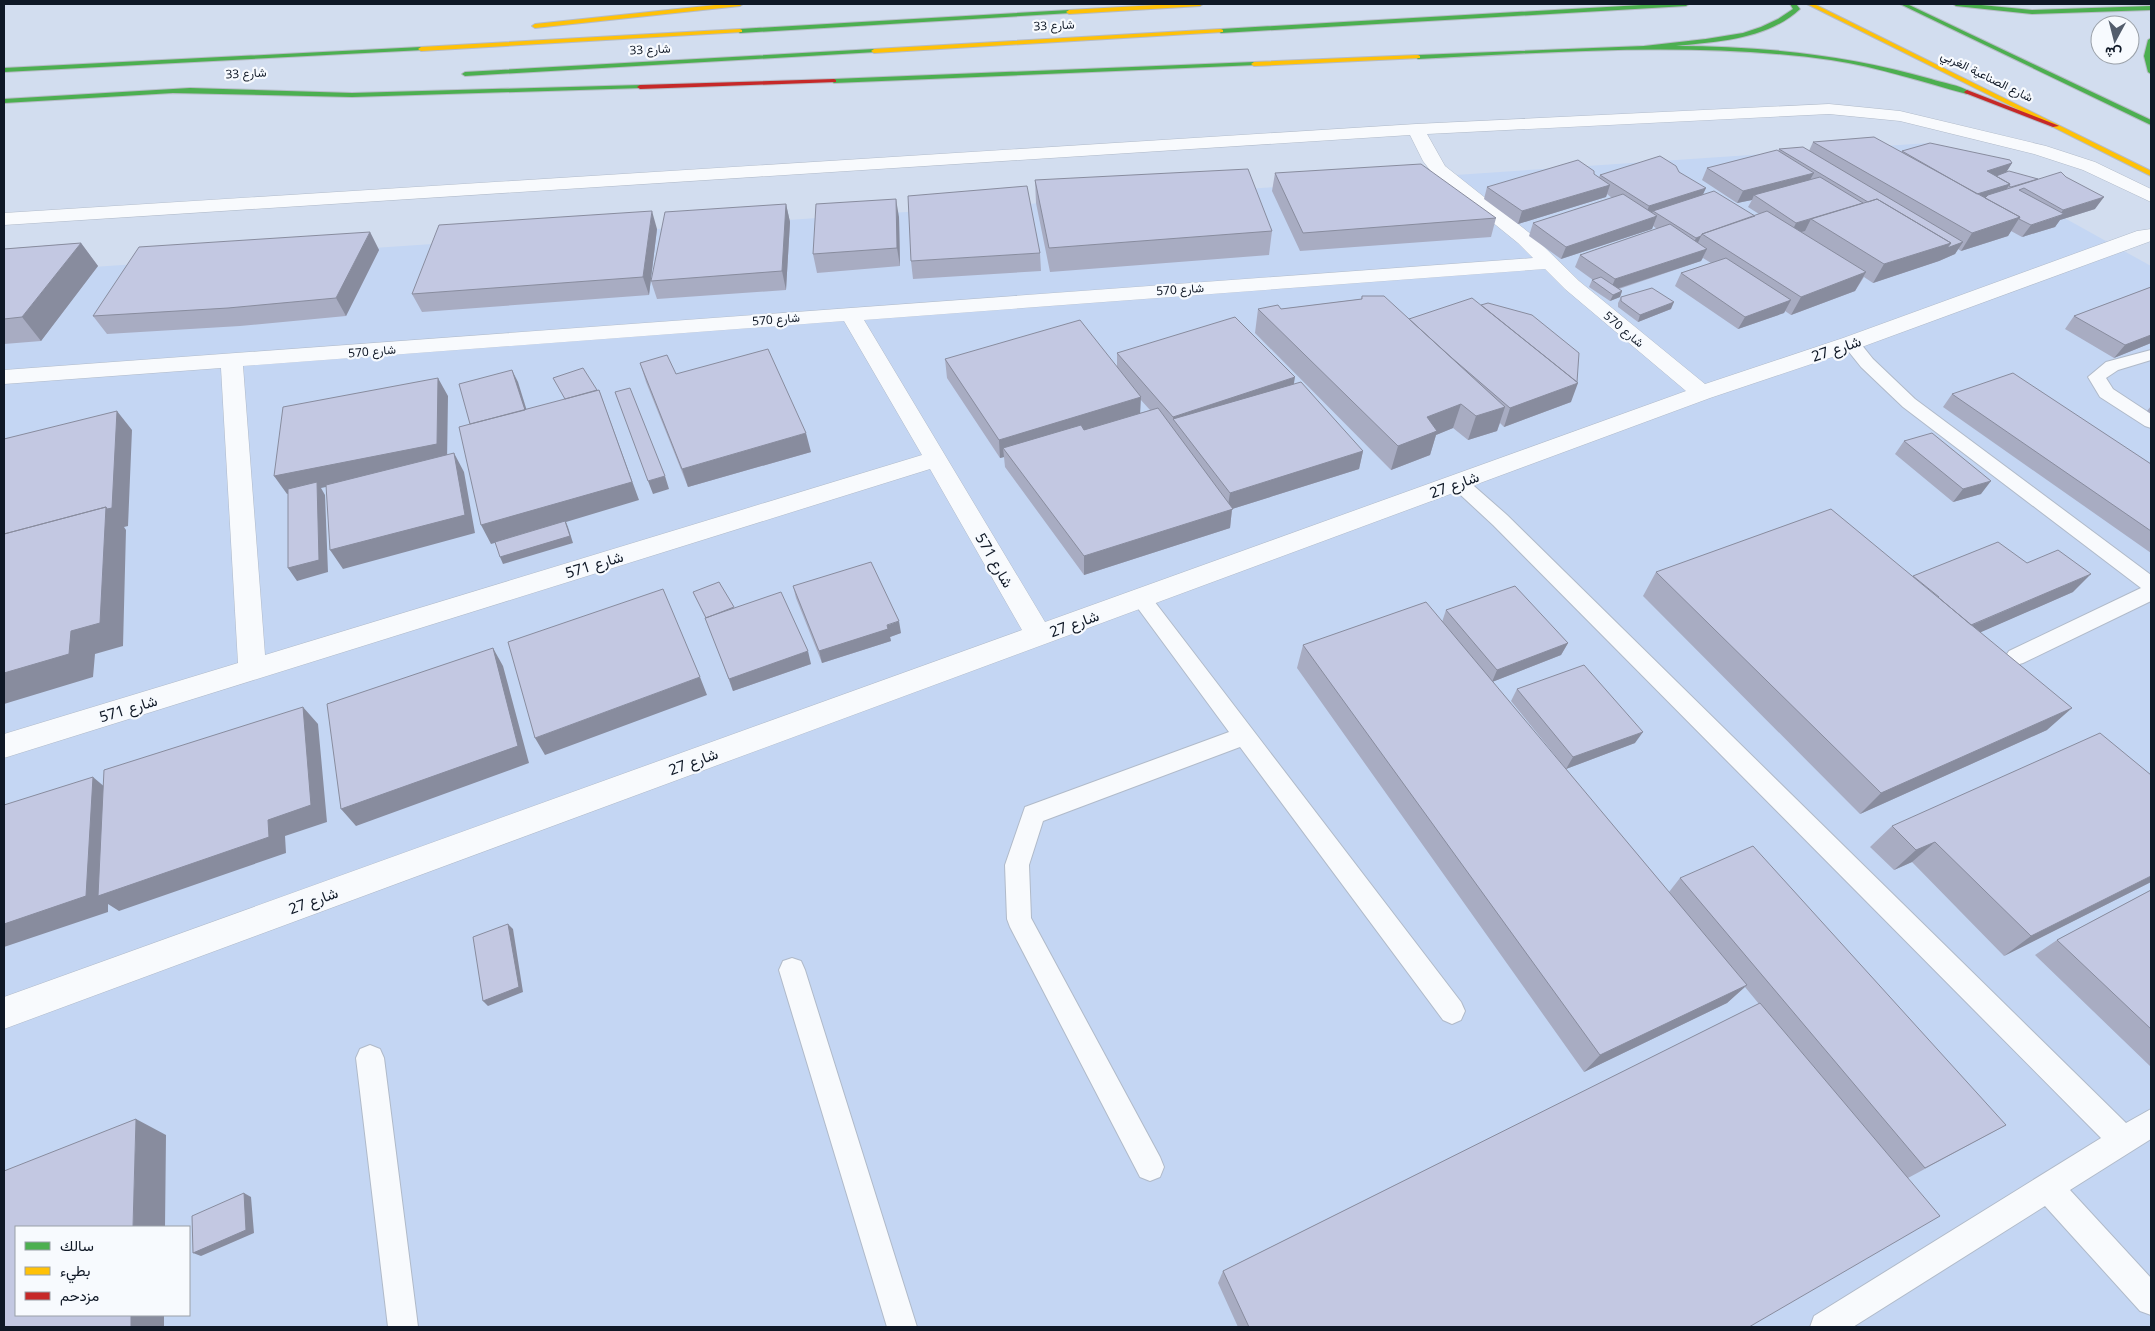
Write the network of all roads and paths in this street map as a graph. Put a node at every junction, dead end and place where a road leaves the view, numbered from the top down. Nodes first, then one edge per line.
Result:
1 (740, 4) edge
2 (1200, 4) edge
3 (1686, 4) edge
4 (1793, 4) edge
5 (1810, 4) edge
6 (1893, 4) edge
7 (1956, 4) edge
8 (1908, 6) edge
9 (2151, 8) edge
10 (1860, 11) dead end
11 (1856, 26) junction
12 (522, 28) dead end
13 (478, 34) dead end
14 (2151, 40) edge
15 (1647, 46) junction
16 (352, 53) junction
17 (4, 70) edge
18 (2151, 72) edge
19 (450, 75) dead end
20 (321, 82) dead end
21 (171, 91) junction
22 (4, 101) edge
23 (2151, 123) edge
24 (2055, 126) junction
25 (1416, 129) junction
26 (2151, 174) edge
27 (2150, 195) edge
28 (4, 219) edge
29 (2148, 235) edge
30 (1549, 263) junction
31 (850, 313) junction
32 (1851, 343) junction
33 (2151, 355) edge
34 (232, 362) junction
35 (4, 377) edge
36 (1702, 393) junction
37 (2151, 422) edge
38 (936, 459) junction
39 (1458, 483) junction
40 (2151, 585) edge
41 (2151, 592) edge
42 (1141, 598) junction
43 (1040, 635) junction
44 (2016, 657) dead end
45 (252, 670) junction
46 (1245, 736) junction
47 (4, 746) edge
48 (792, 970) dead end
49 (1452, 1011) dead end
50 (4, 1013) edge
51 (370, 1058) dead end
52 (2151, 1123) edge
53 (2123, 1140) junction
54 (1150, 1167) dead end
55 (2047, 1187) junction
56 (2151, 1300) edge
57 (403, 1327) edge
58 (902, 1327) edge
59 (1825, 1327) edge

1 - 12 main road
2 - 16 main road, شارع 33
3 - 19 main road, شارع 33
4 - 15 main road
5 - 11 main road, شارع الصناعية الغربي
6 - 8 main road, شارع الصناعية الغربي
7 - 9 main road
8 - 23 main road, شارع الصناعية الغربي
10 - 11 main road
11 - 24 main road, شارع الصناعية الغربي
13 - 16 main road
14 - 18 main road
15 - 21 main road
15 - 24 main road
16 - 17 main road, شارع 33
20 - 21 main road, شارع 33
21 - 22 main road, شارع 33
24 - 26 main road, شارع الصناعية الغربي
25 - 27 street
25 - 28 street
25 - 30 street, شارع 570
27 - 29 street, شارع 27
29 - 32 street, شارع 27
30 - 31 street, شارع 570
30 - 36 street, شارع 570
31 - 34 street, شارع 570
31 - 38 street, شارع 571
32 - 36 street, شارع 27
32 - 40 lane
33 - 37 lane
34 - 35 street, شارع 570
34 - 45 street
36 - 39 street, شارع 27
38 - 43 street, شارع 571
38 - 45 street, شارع 571
39 - 42 street, شارع 27
39 - 53 lane
41 - 44 lane
42 - 43 street, شارع 27
42 - 46 lane
43 - 50 street, شارع 27
45 - 47 street, شارع 571
46 - 49 lane
46 - 54 lane
48 - 58 lane
51 - 57 lane
52 - 53 lane
53 - 55 lane
55 - 56 lane
55 - 59 lane

